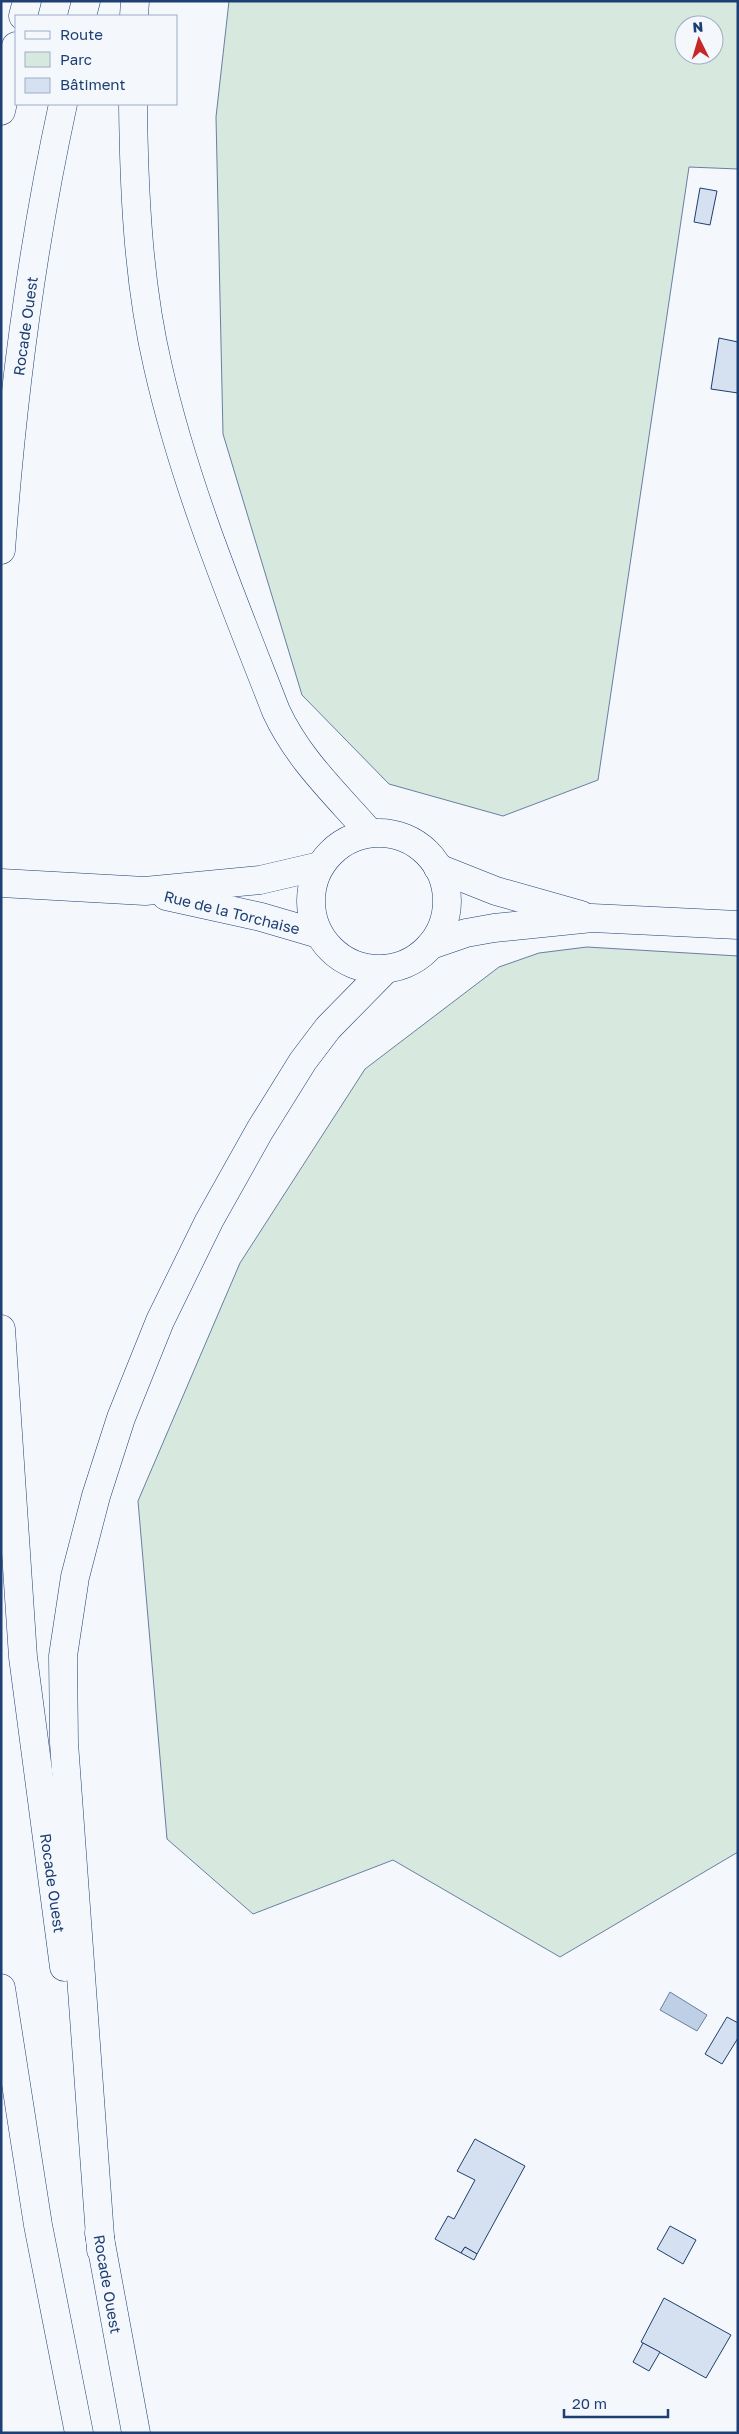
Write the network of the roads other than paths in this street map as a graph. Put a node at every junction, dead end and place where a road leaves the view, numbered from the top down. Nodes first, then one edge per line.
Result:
1 (27, 1) edge
2 (86, 1) edge
3 (135, 1) edge
4 (23, 15) edge
5 (82, 15) edge
6 (134, 15) edge
7 (15, 50) edge
8 (63, 105) edge
9 (133, 105) edge
10 (1, 111) edge
11 (1, 550) edge
12 (370, 833) junction
13 (320, 866) junction
14 (438, 868) junction
15 (1, 883) edge
16 (145, 891) junction
17 (592, 918) junction
18 (738, 926) edge
19 (319, 934) junction
20 (431, 944) junction
21 (386, 969) junction
22 (1, 1328) edge
23 (1, 1988) edge
24 (101, 2250) junction
25 (78, 2433) edge
26 (136, 2433) edge

1 - 4 main road
2 - 5 main road
3 - 6 main road
7 - 10 main road
8 - 11 main road, Rocade Ouest
9 - 12 main road
12 - 13 main road
12 - 14 main road
13 - 16 main road, Rue de la Torchaise
13 - 19 main road
14 - 17 main road
14 - 20 main road
15 - 16 main road, Rue de la Torchaise
16 - 19 main road, Rue de la Torchaise
17 - 18 main road
17 - 20 main road
19 - 21 main road
20 - 21 main road
21 - 24 main road
22 - 24 main road, Rocade Ouest
23 - 25 main road
24 - 26 main road, Rocade Ouest

